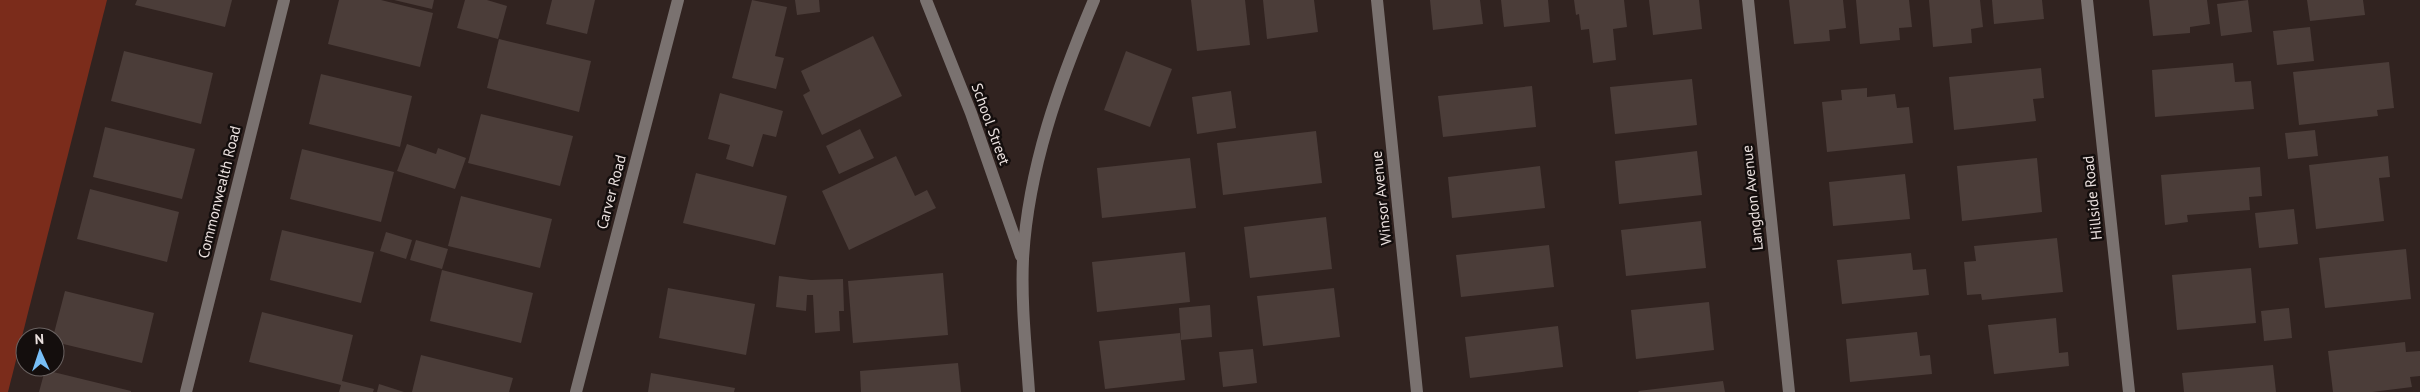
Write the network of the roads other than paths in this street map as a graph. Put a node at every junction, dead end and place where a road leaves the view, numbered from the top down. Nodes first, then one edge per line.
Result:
1 (284, 0) edge
2 (678, 0) edge
3 (926, 0) edge
4 (1094, 0) edge
5 (1377, 0) edge
6 (1748, 0) edge
7 (2087, 0) edge
8 (1023, 260) junction
9 (186, 392) edge
10 (576, 392) edge
11 (1029, 392) edge
12 (1417, 392) edge
13 (1789, 392) edge
14 (2129, 392) edge

1 - 9 street, Commonwealth Road
2 - 10 street, Carver Road
3 - 8 street, School Street
4 - 8 street, School Street
5 - 12 street, Winsor Avenue
6 - 13 street, Langdon Avenue
7 - 14 street, Hillside Road
8 - 11 street, School Street

